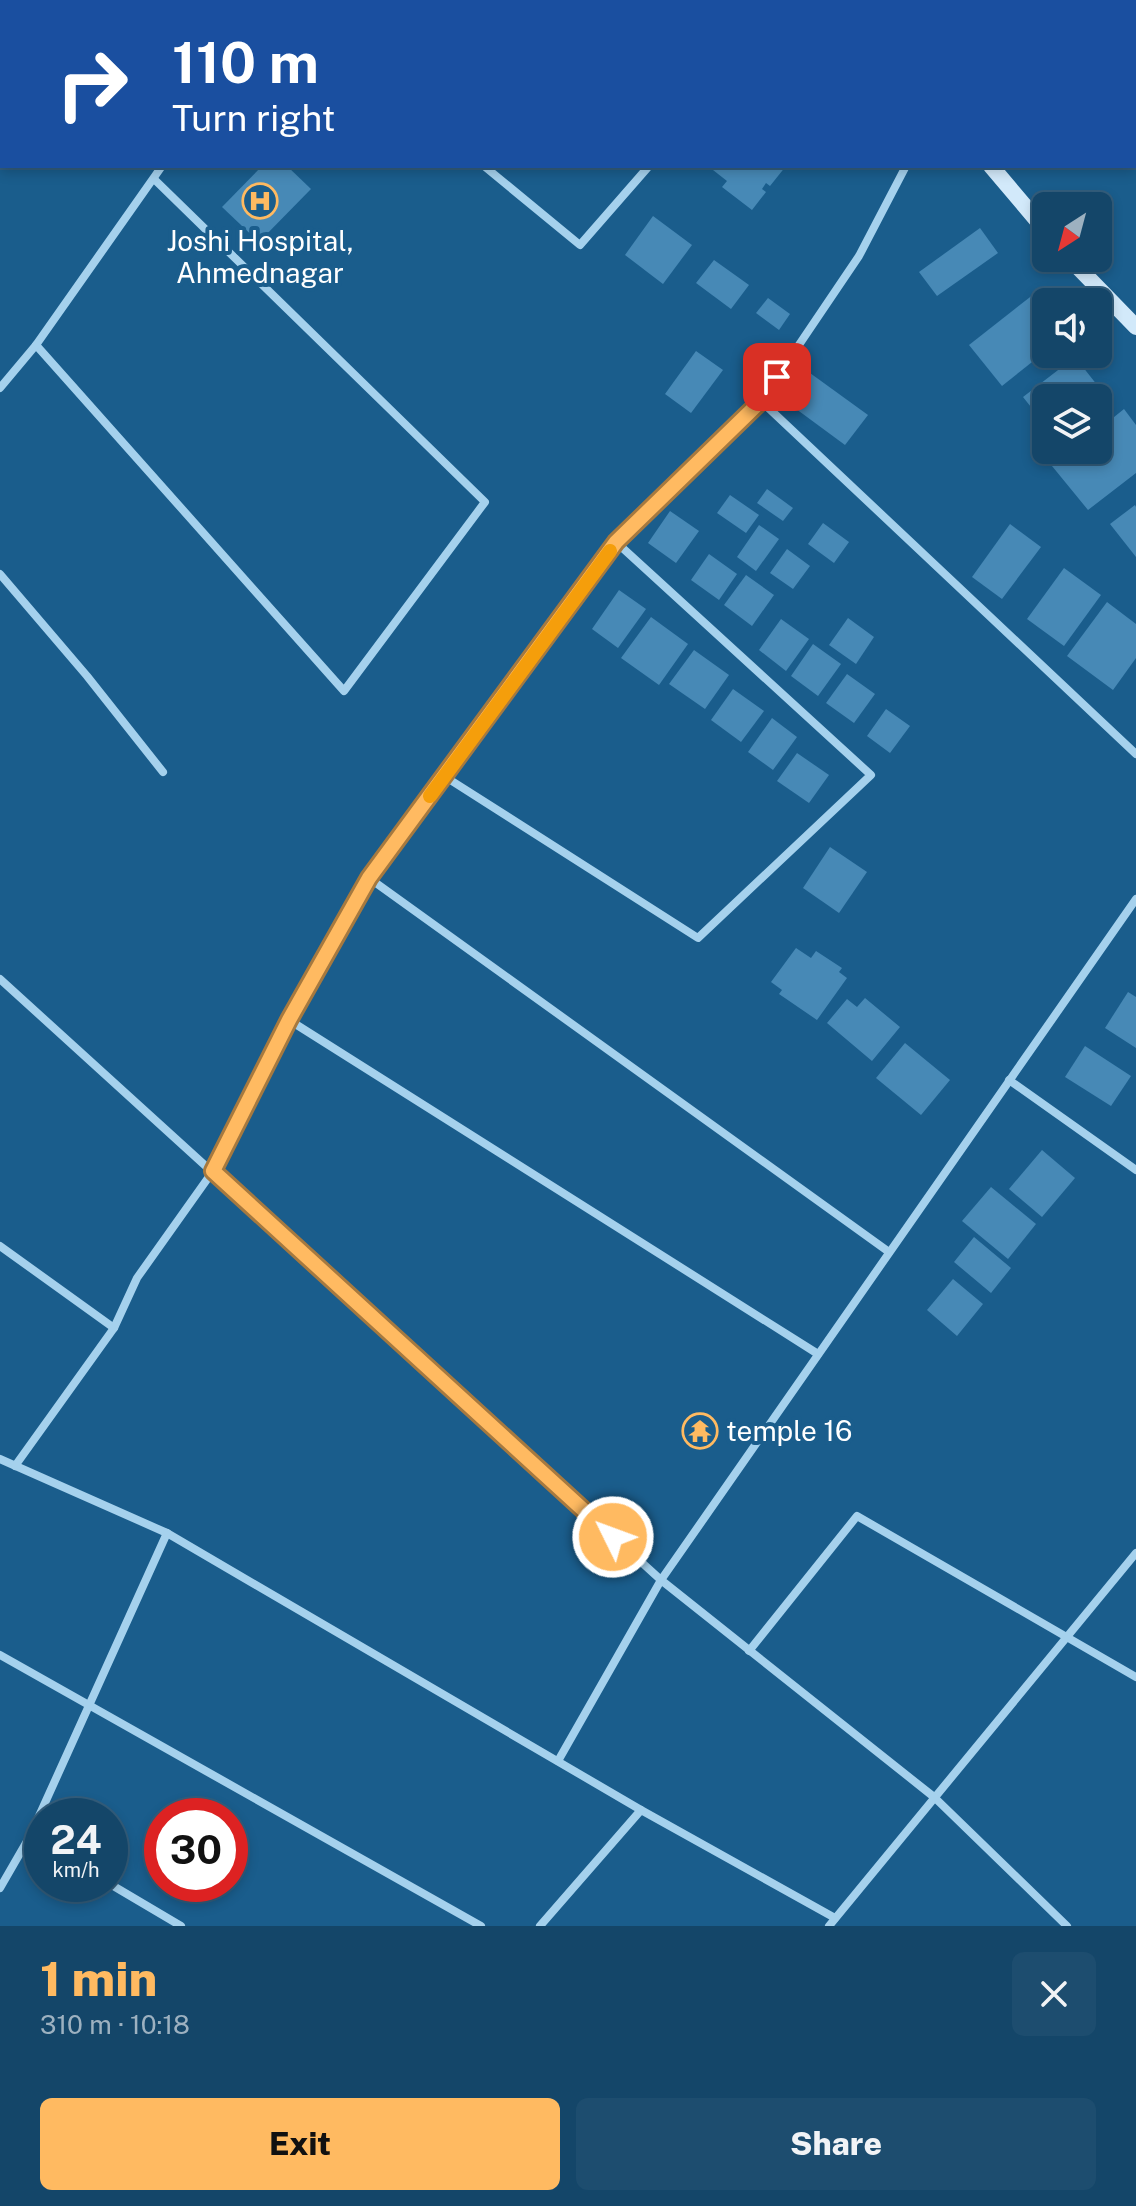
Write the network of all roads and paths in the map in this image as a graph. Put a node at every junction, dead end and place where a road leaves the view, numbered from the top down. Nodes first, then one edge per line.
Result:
1 (161, 168) edge
2 (486, 168) edge
3 (647, 168) edge
4 (905, 168) edge
5 (993, 168) edge
6 (154, 179) junction
7 (1032, 214) edge
8 (1083, 272) edge
9 (1136, 327) edge
10 (36, 345) junction
11 (1, 386) edge
12 (761, 401) junction
13 (616, 542) junction
14 (0, 574) edge
15 (1136, 754) edge
16 (163, 772) dead end
17 (444, 776) junction
18 (369, 878) junction
19 (1136, 899) edge
20 (0, 979) edge
21 (289, 1020) junction
22 (1009, 1080) junction
23 (1136, 1170) edge
24 (213, 1171) junction
25 (0, 1246) edge
26 (889, 1252) junction
27 (114, 1328) junction
28 (818, 1354) junction
29 (0, 1459) edge
30 (15, 1466) junction
31 (167, 1533) junction
32 (1136, 1553) edge
33 (661, 1580) junction
34 (1066, 1637) junction
35 (749, 1651) junction
36 (0, 1655) edge
37 (1136, 1677) edge
38 (89, 1705) junction
39 (558, 1761) junction
40 (934, 1797) junction
41 (47, 1798) edge
42 (641, 1810) junction
43 (24, 1846) edge
44 (0, 1888) edge
45 (128, 1895) edge
46 (832, 1922) edge
47 (181, 1926) edge
48 (481, 1926) edge
49 (540, 1926) edge
50 (1067, 1926) edge

1 - 6 street
2 - 3 street
4 - 12 street
5 - 7 street
6 - 10 street
6 - 10 street
8 - 9 street
10 - 11 street
12 - 13 street
12 - 15 street
13 - 17 street
13 - 17 street
14 - 16 street
17 - 18 street
18 - 21 street
18 - 26 street
19 - 22 street
20 - 24 street
21 - 24 street
21 - 28 street
22 - 23 street
22 - 26 street
24 - 27 street
24 - 33 street
25 - 27 street
26 - 28 street
27 - 30 street
28 - 33 street
29 - 30 street
30 - 31 street
31 - 38 street
31 - 39 street
32 - 34 street
33 - 35 street
33 - 39 street
34 - 35 street
34 - 37 street
34 - 40 street
35 - 40 street
36 - 38 street
38 - 41 street
38 - 48 street
39 - 42 street
40 - 46 street
40 - 50 street
42 - 46 street
42 - 49 street
43 - 44 street
45 - 47 street

